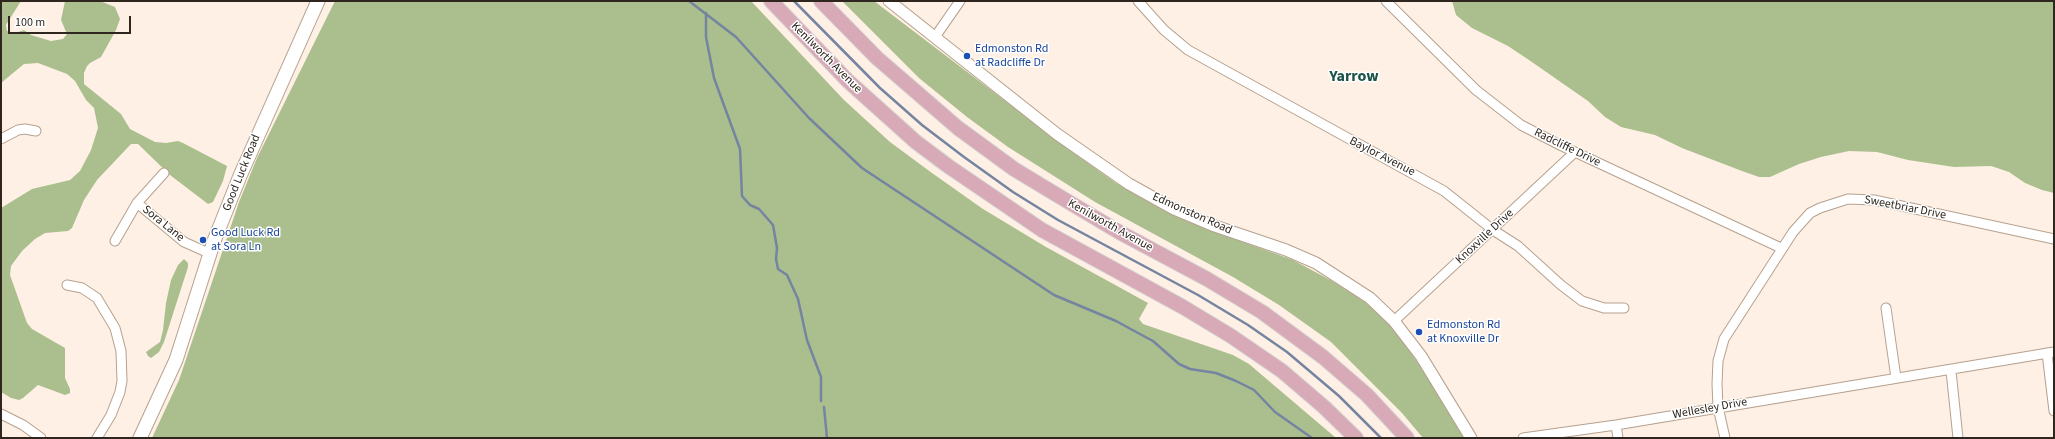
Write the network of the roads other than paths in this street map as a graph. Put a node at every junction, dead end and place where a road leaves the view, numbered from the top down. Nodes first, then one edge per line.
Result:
1 (318, 1) edge
2 (771, 1) edge
3 (822, 1) edge
4 (888, 1) edge
5 (960, 1) edge
6 (1138, 1) edge
7 (1386, 1) edge
8 (935, 37) junction
9 (36, 131) dead end
10 (1, 139) edge
11 (1575, 152) junction
12 (164, 173) dead end
13 (136, 203) junction
14 (1493, 230) junction
15 (2054, 238) edge
16 (115, 241) dead end
17 (1781, 248) junction
18 (211, 254) junction
19 (67, 285) dead end
20 (1624, 308) dead end
21 (1886, 308) dead end
22 (1394, 321) junction
23 (2050, 353) edge
24 (1950, 371) junction
25 (1896, 378) junction
26 (1718, 408) junction
27 (2054, 411) edge
28 (1, 414) edge
29 (1616, 425) junction
30 (41, 438) edge
31 (97, 438) edge
32 (140, 438) edge
33 (1356, 438) edge
34 (1407, 438) edge
35 (1471, 438) edge
36 (1523, 438) edge
37 (1618, 438) edge
38 (1725, 438) edge
39 (1958, 438) edge

1 - 18 main road, Good Luck Road
2 - 33 main road, Kenilworth Avenue
3 - 34 main road, Kenilworth Avenue
4 - 8 street, Edmonston Road
5 - 8 street
6 - 14 street, Baylor Avenue
7 - 11 street, Radcliffe Drive
8 - 22 street, Edmonston Road
9 - 10 street
11 - 14 street, Knoxville Drive
11 - 17 street, Radcliffe Drive
12 - 13 street, Sora Lane
13 - 16 street, Sora Lane
13 - 18 street, Sora Lane
14 - 20 street, Baylor Avenue
14 - 22 street, Knoxville Drive
15 - 17 street, Sweetbriar Drive
17 - 26 street, Sweetbriar Drive
18 - 32 main road, Good Luck Road
19 - 31 street
21 - 25 street
22 - 35 street, Edmonston Road
23 - 24 street, Wellesley Drive
23 - 27 street
24 - 25 street, Wellesley Drive
24 - 39 street
25 - 26 street, Wellesley Drive
26 - 29 street, Wellesley Drive
26 - 38 street, Sweetbriar Drive
28 - 30 street
29 - 36 street, Wellesley Drive
29 - 37 street

